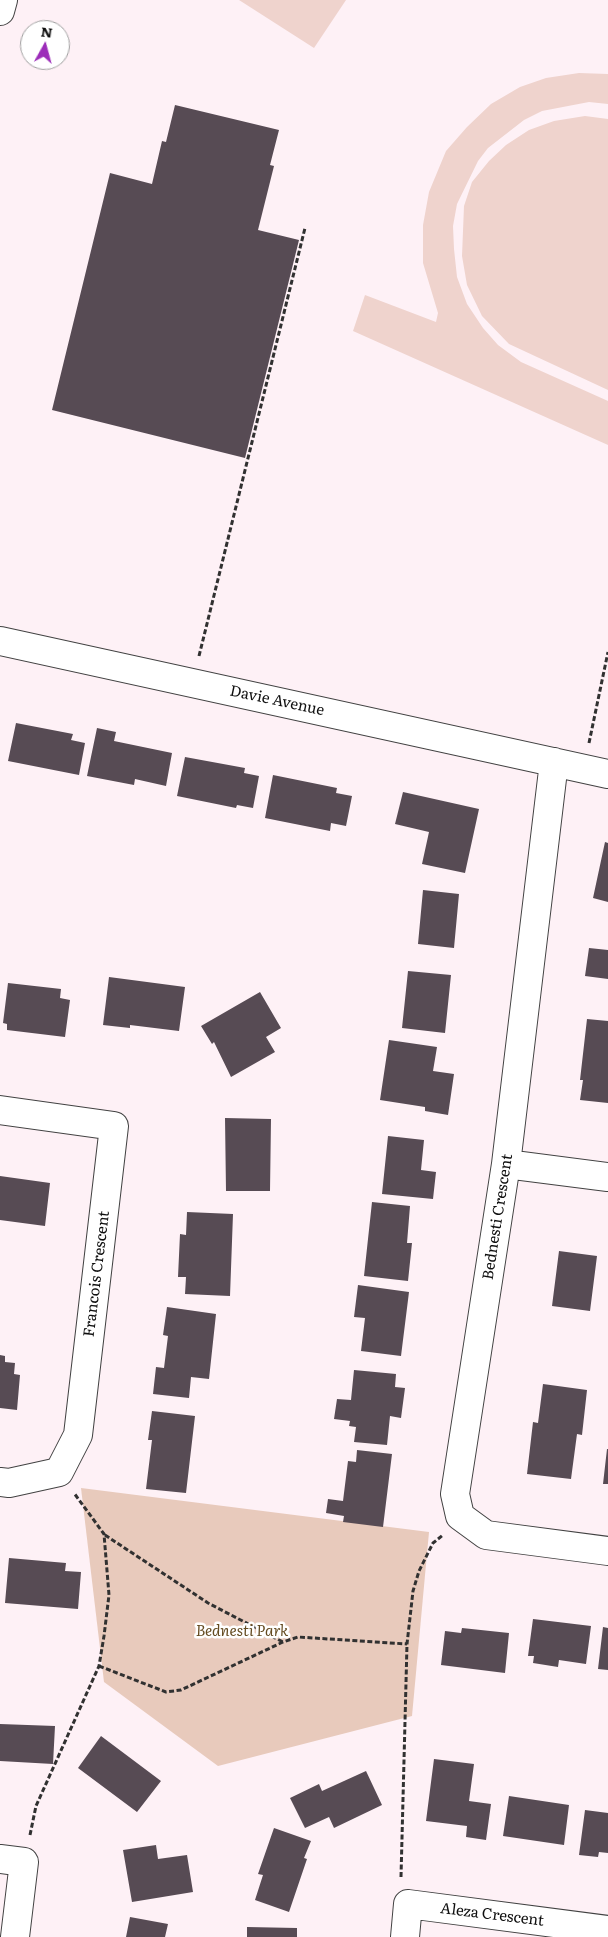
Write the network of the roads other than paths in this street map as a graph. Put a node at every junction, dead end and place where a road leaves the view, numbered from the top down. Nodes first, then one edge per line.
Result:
1 (3, 0) edge
2 (0, 11) edge
3 (0, 641) edge
4 (554, 762) junction
5 (608, 774) edge
6 (0, 1110) edge
7 (506, 1164) junction
8 (608, 1177) edge
9 (0, 1482) edge
10 (608, 1551) edge
11 (12, 1861) edge
12 (608, 1930) edge
13 (15, 1937) edge
14 (404, 1937) edge

1 - 2 street
3 - 4 street, Davie Avenue
4 - 5 street, Davie Avenue
4 - 7 street, Bednesti Crescent
6 - 9 street, Francois Crescent
7 - 8 street
7 - 10 street, Bednesti Crescent
11 - 13 street
12 - 14 street, Aleza Crescent

